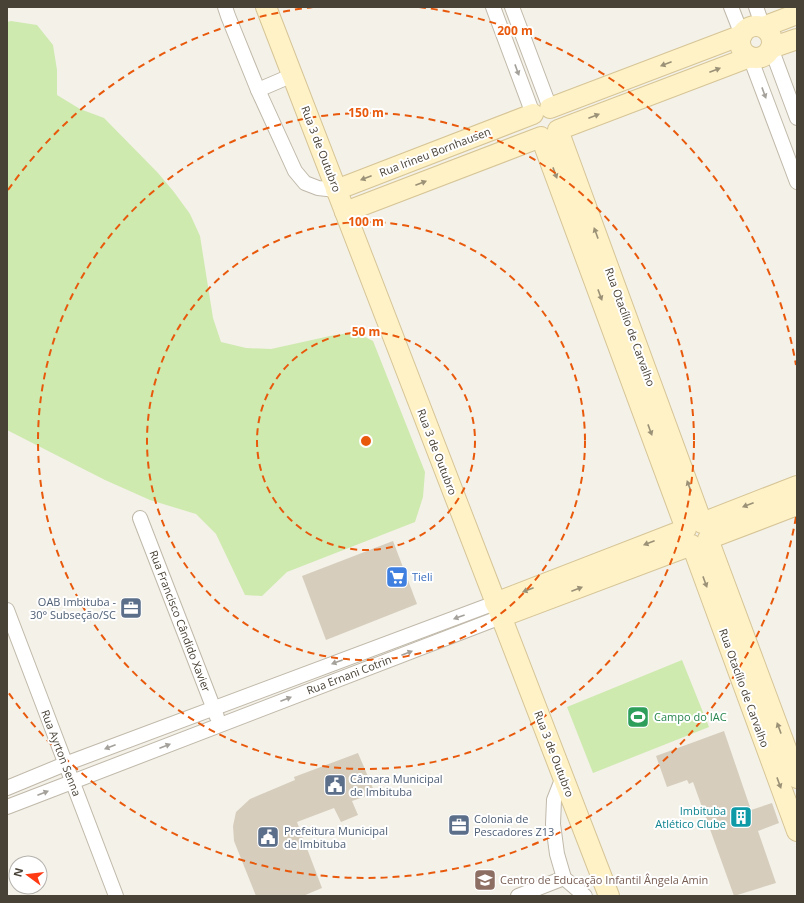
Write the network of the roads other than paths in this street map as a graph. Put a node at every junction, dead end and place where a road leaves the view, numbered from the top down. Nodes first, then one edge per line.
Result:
1 (225, 7) edge
2 (266, 7) edge
3 (494, 7) edge
4 (512, 7) edge
5 (731, 7) edge
6 (756, 7) edge
7 (797, 14) edge
8 (763, 27) junction
9 (742, 35) junction
10 (797, 38) edge
11 (526, 46) junction
12 (771, 48) junction
13 (510, 52) junction
14 (750, 56) junction
15 (293, 76) junction
16 (623, 80) junction
17 (258, 90) junction
18 (631, 102) junction
19 (541, 111) junction
20 (797, 118) edge
21 (550, 134) junction
22 (432, 153) junction
23 (441, 175) junction
24 (797, 182) edge
25 (336, 190) junction
26 (345, 212) junction
27 (797, 486) edge
28 (785, 503) edge
29 (140, 518) dead end
30 (697, 534) junction
31 (7, 610) edge
32 (498, 610) junction
33 (320, 668) junction
34 (326, 684) junction
35 (214, 708) junction
36 (220, 725) junction
37 (777, 751) junction
38 (65, 764) junction
39 (563, 777) junction
40 (797, 778) edge
41 (72, 782) junction
42 (7, 788) edge
43 (7, 807) edge
44 (797, 830) edge
45 (564, 878) junction
46 (116, 896) edge
47 (518, 896) edge
48 (584, 896) edge
49 (609, 896) edge

1 - 17 street
2 - 15 street, Rua 3 de Outubro
3 - 13 street
4 - 11 street
5 - 9 street
6 - 8 street
7 - 8 street
8 - 9 street
8 - 12 street
9 - 14 street
9 -> 16 street, Rua Irineu Bornhausen
10 - 12 street
11 - 13 street
11 - 19 street
12 - 14 street
12 - 20 street
13 -> 19 street
18 -> 14 street
14 -> 24 street
15 - 17 street
15 - 25 street, Rua 3 de Outubro
16 - 18 street
16 - 19 street, Rua Irineu Bornhausen
17 - 25 street
21 -> 18 street
19 - 21 street
19 - 21 street
19 - 22 street, Rua Irineu Bornhausen
21 - 23 street
21 - 30 street, Rua Otacílio de Carvalho
22 - 23 street
22 -> 25 street, Rua Irineu Bornhausen
26 -> 23 street
25 - 26 street, Rua 3 de Outubro
26 - 32 street, Rua 3 de Outubro
27 - 28 street, Rua Ernani Cotrin
28 - 30 street, Rua Ernani Cotrin
29 - 35 street, Rua Francisco Cândido Xavier
30 - 32 street, Rua Ernani Cotrin
30 - 37 street, Rua Otacílio de Carvalho
31 - 38 street, Rua Ayrton Senna
32 -> 33 street, Rua Ernani Cotrin
34 -> 32 street, Rua Ernani Cotrin
32 - 39 street, Rua 3 de Outubro
33 - 34 street
33 - 35 street, Rua Ernani Cotrin
36 -> 34 street, Rua Ernani Cotrin
35 - 36 street, Rua Francisco Cândido Xavier
35 -> 38 street, Rua Ernani Cotrin
41 -> 36 street, Rua Ernani Cotrin
37 - 40 street, Rua Otacílio de Carvalho
37 -> 44 street, Rua Otacílio de Carvalho
38 - 41 street, Rua Ayrton Senna
38 - 42 street, Rua Ernani Cotrin
39 - 45 street
39 - 49 street, Rua 3 de Outubro
43 -> 41 street, Rua Ernani Cotrin
41 - 46 street, Rua Ayrton Senna
45 - 47 street
45 - 48 street

